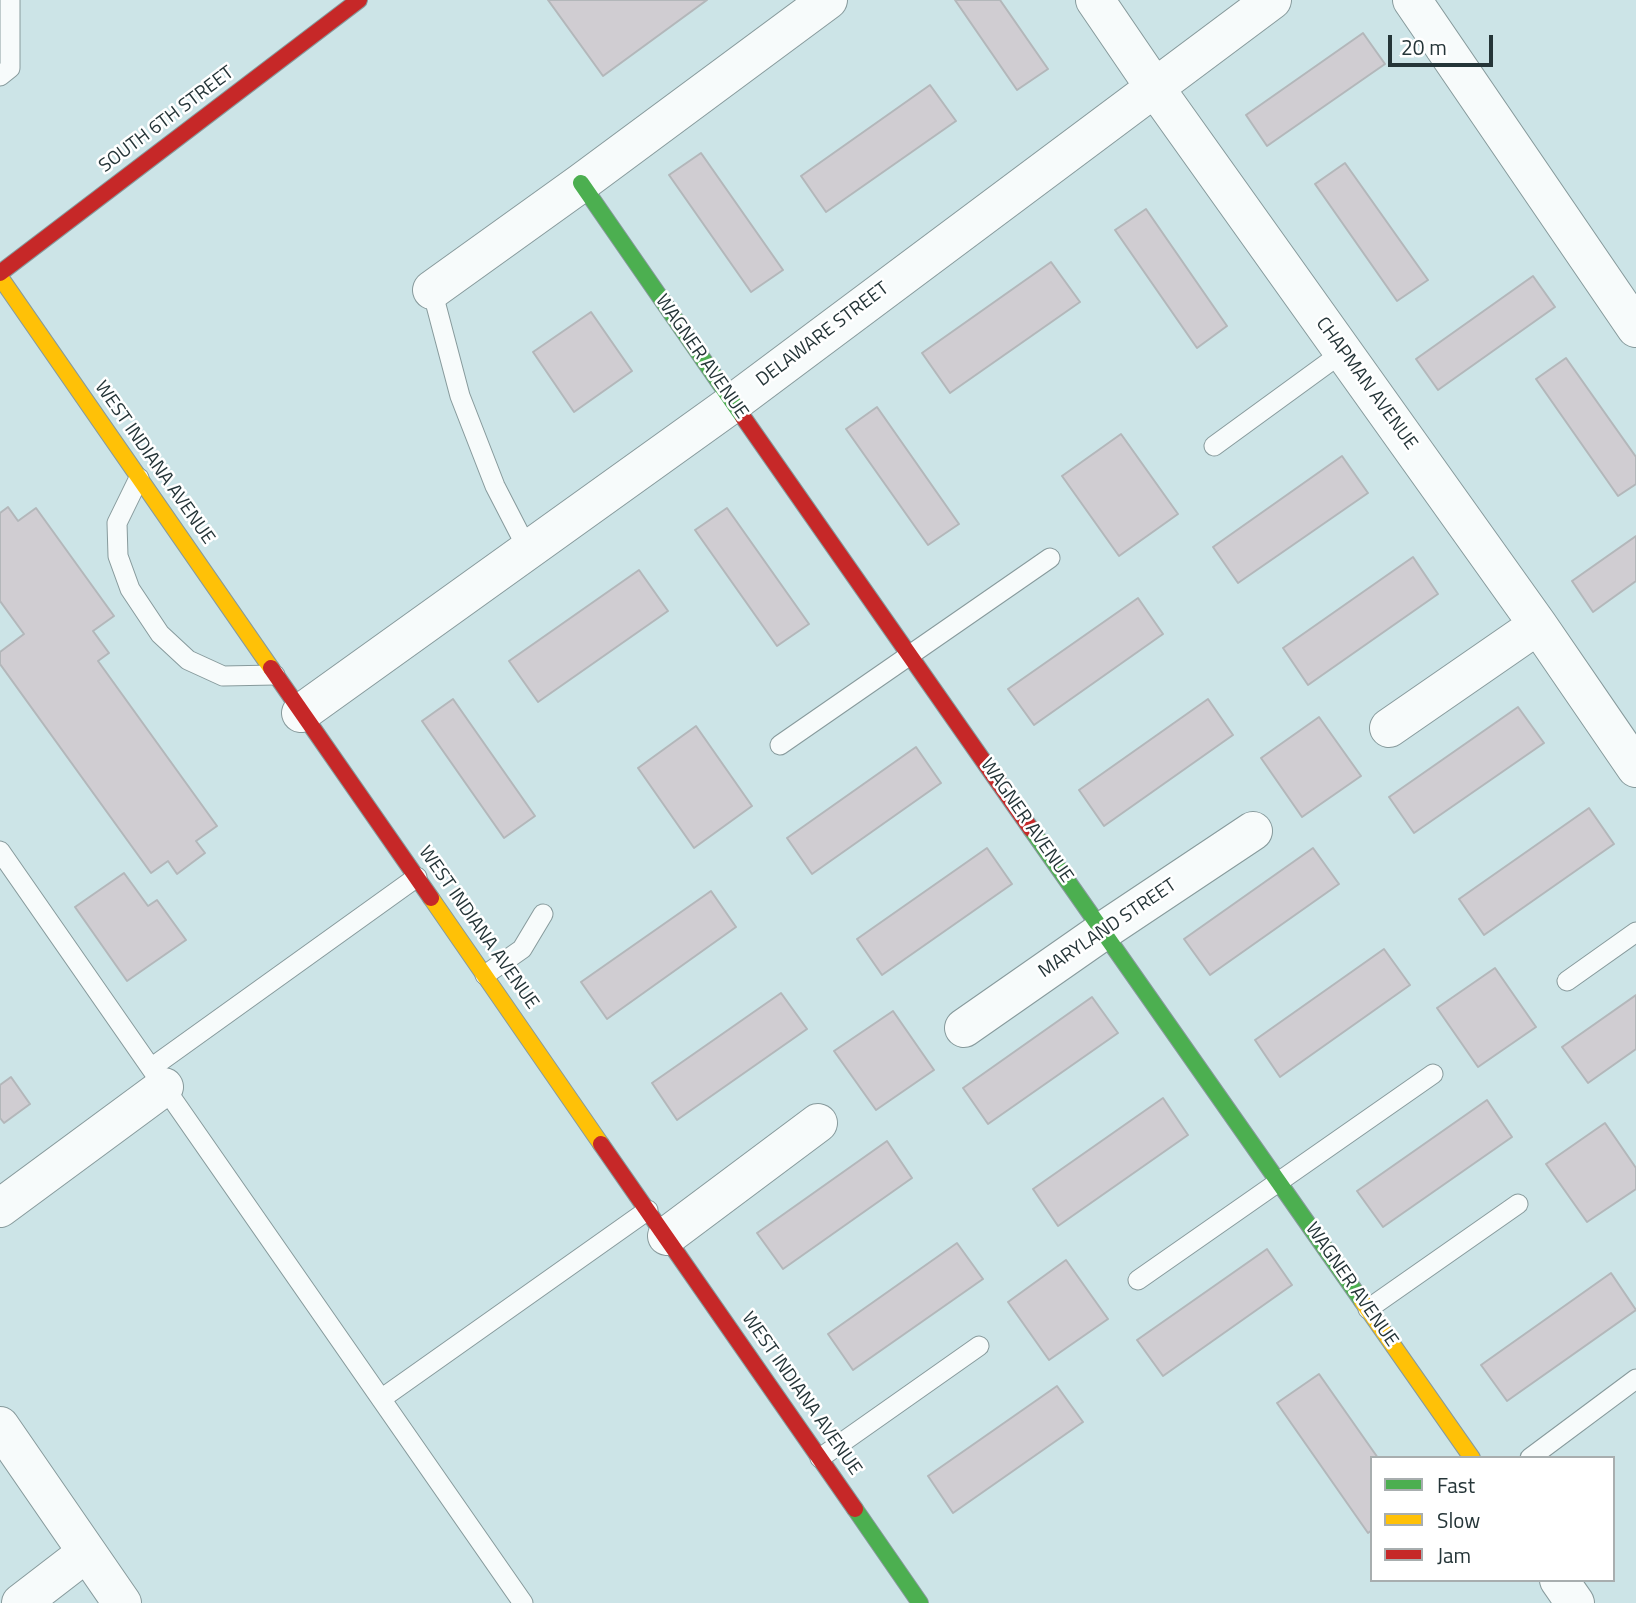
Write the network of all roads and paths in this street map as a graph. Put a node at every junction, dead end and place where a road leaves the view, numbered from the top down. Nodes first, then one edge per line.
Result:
1 (10, 0) edge
2 (359, 0) edge
3 (828, 0) edge
4 (1095, 0) edge
5 (1272, 0) edge
6 (1412, 0) edge
7 (0, 75) edge
8 (1155, 88) junction
9 (581, 183) junction
10 (0, 275) edge
11 (432, 290) joint
12 (1636, 328) edge
13 (1343, 352) junction
14 (733, 403) junction
15 (1214, 446) dead end
16 (139, 478) junction
17 (528, 550) junction
18 (1049, 558) dead end
19 (1538, 625) junction
20 (909, 654) junction
21 (275, 675) junction
22 (301, 713) junction
23 (1389, 728) dead end
24 (780, 745) dead end
25 (1636, 768) edge
26 (1253, 831) dead end
27 (0, 851) edge
28 (417, 877) junction
29 (543, 914) dead end
30 (1103, 931) junction
31 (1636, 932) edge
32 (485, 975) junction
33 (1567, 981) dead end
34 (964, 1028) dead end
35 (1433, 1074) dead end
36 (158, 1078) junction
37 (818, 1123) dead end
38 (1278, 1182) junction
39 (1518, 1204) dead end
40 (0, 1208) edge
41 (658, 1223) junction
42 (1138, 1280) dead end
43 (1368, 1309) junction
44 (979, 1346) dead end
45 (1636, 1379) edge
46 (381, 1399) junction
47 (0, 1426) edge
48 (1471, 1456) edge
49 (1533, 1456) edge
50 (820, 1458) junction
51 (86, 1553) junction
52 (1560, 1582) edge
53 (21, 1603) edge
54 (122, 1603) edge
55 (523, 1603) edge
56 (920, 1603) edge
57 (1575, 1603) edge

1 - 7 lane
2 - 10 street, SOUTH 6TH STREET
3 - 9 street
4 - 8 street, CHAPMAN AVENUE
5 - 8 street, DELAWARE STREET
6 - 12 street
8 - 13 street, CHAPMAN AVENUE
8 - 14 street, DELAWARE STREET
9 - 11 street
9 - 14 street, WAGNER AVENUE
10 - 16 street, WEST INDIANA AVENUE
11 - 17 lane
13 - 15 lane
13 - 19 street, CHAPMAN AVENUE
14 - 17 street, DELAWARE STREET
14 - 20 street, WAGNER AVENUE
16 - 21 street, WEST INDIANA AVENUE
16 - 21 lane
17 - 22 street, DELAWARE STREET
18 - 20 lane
19 - 23 street
19 - 25 street, CHAPMAN AVENUE
20 - 24 lane
20 - 30 street, WAGNER AVENUE
21 - 22 street, WEST INDIANA AVENUE
22 - 28 street, WEST INDIANA AVENUE
26 - 30 street, MARYLAND STREET
27 - 36 lane
28 - 32 street, WEST INDIANA AVENUE
28 - 36 lane
29 - 32 lane
30 - 34 street, MARYLAND STREET
30 - 38 street, WAGNER AVENUE
31 - 33 lane
32 - 41 street, WEST INDIANA AVENUE
35 - 38 lane
36 - 40 street
36 - 46 lane
37 - 41 street
38 - 42 lane
38 - 43 street, WAGNER AVENUE
39 - 43 lane
41 - 46 lane
41 - 50 street, WEST INDIANA AVENUE
43 - 48 street, WAGNER AVENUE
44 - 50 lane
45 - 49 lane
46 - 55 lane
47 - 51 street
50 - 56 street, WEST INDIANA AVENUE
51 - 53 street
51 - 54 street
52 - 57 street

